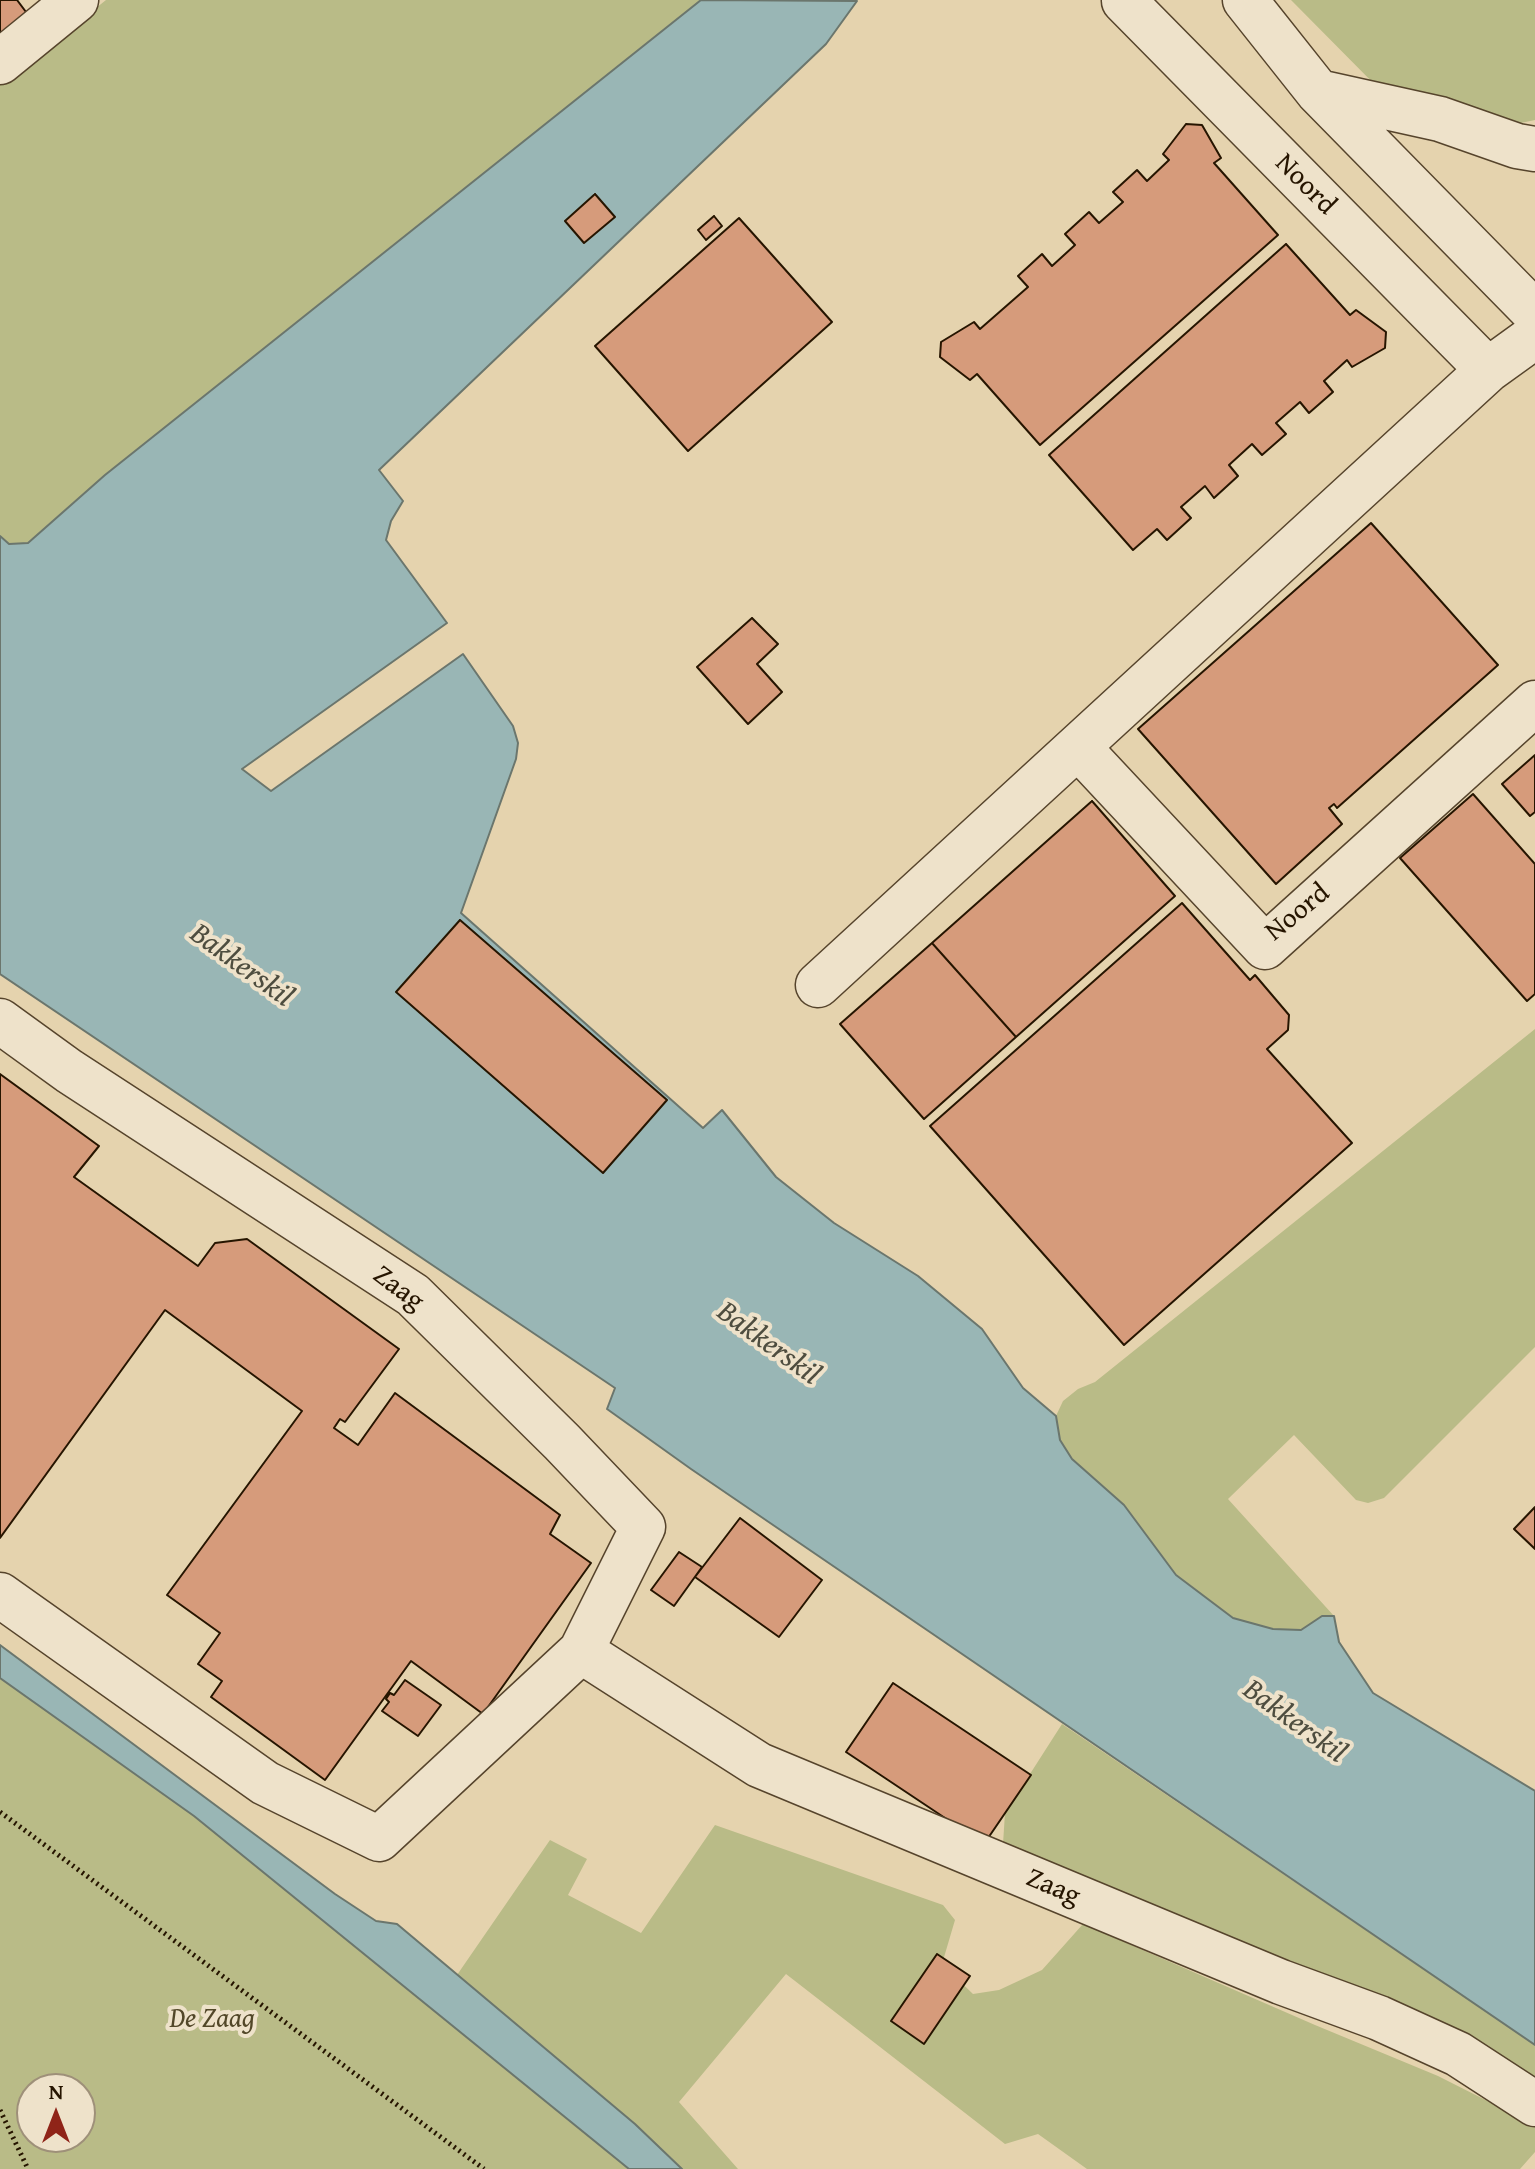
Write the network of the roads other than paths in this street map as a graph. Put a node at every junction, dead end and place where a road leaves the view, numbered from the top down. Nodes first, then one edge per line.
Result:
1 (76, 0) edge
2 (1125, 0) edge
3 (1245, 0) edge
4 (0, 62) edge
5 (1318, 92) junction
6 (1535, 149) edge
7 (1535, 313) edge
8 (1535, 336) edge
9 (1488, 370) junction
10 (1535, 703) edge
11 (1078, 747) junction
12 (818, 985) dead end
13 (0, 1021) edge
14 (0, 1595) edge
15 (581, 1651) junction
16 (1535, 2104) edge

1 - 4 street
2 - 9 street, Noord
3 - 5 street
5 - 6 street
5 - 7 street
8 - 9 street
9 - 11 street
10 - 11 street, Noord
11 - 12 street
13 - 15 street, Zaag
14 - 15 street, Zaag
15 - 16 street, Zaag

